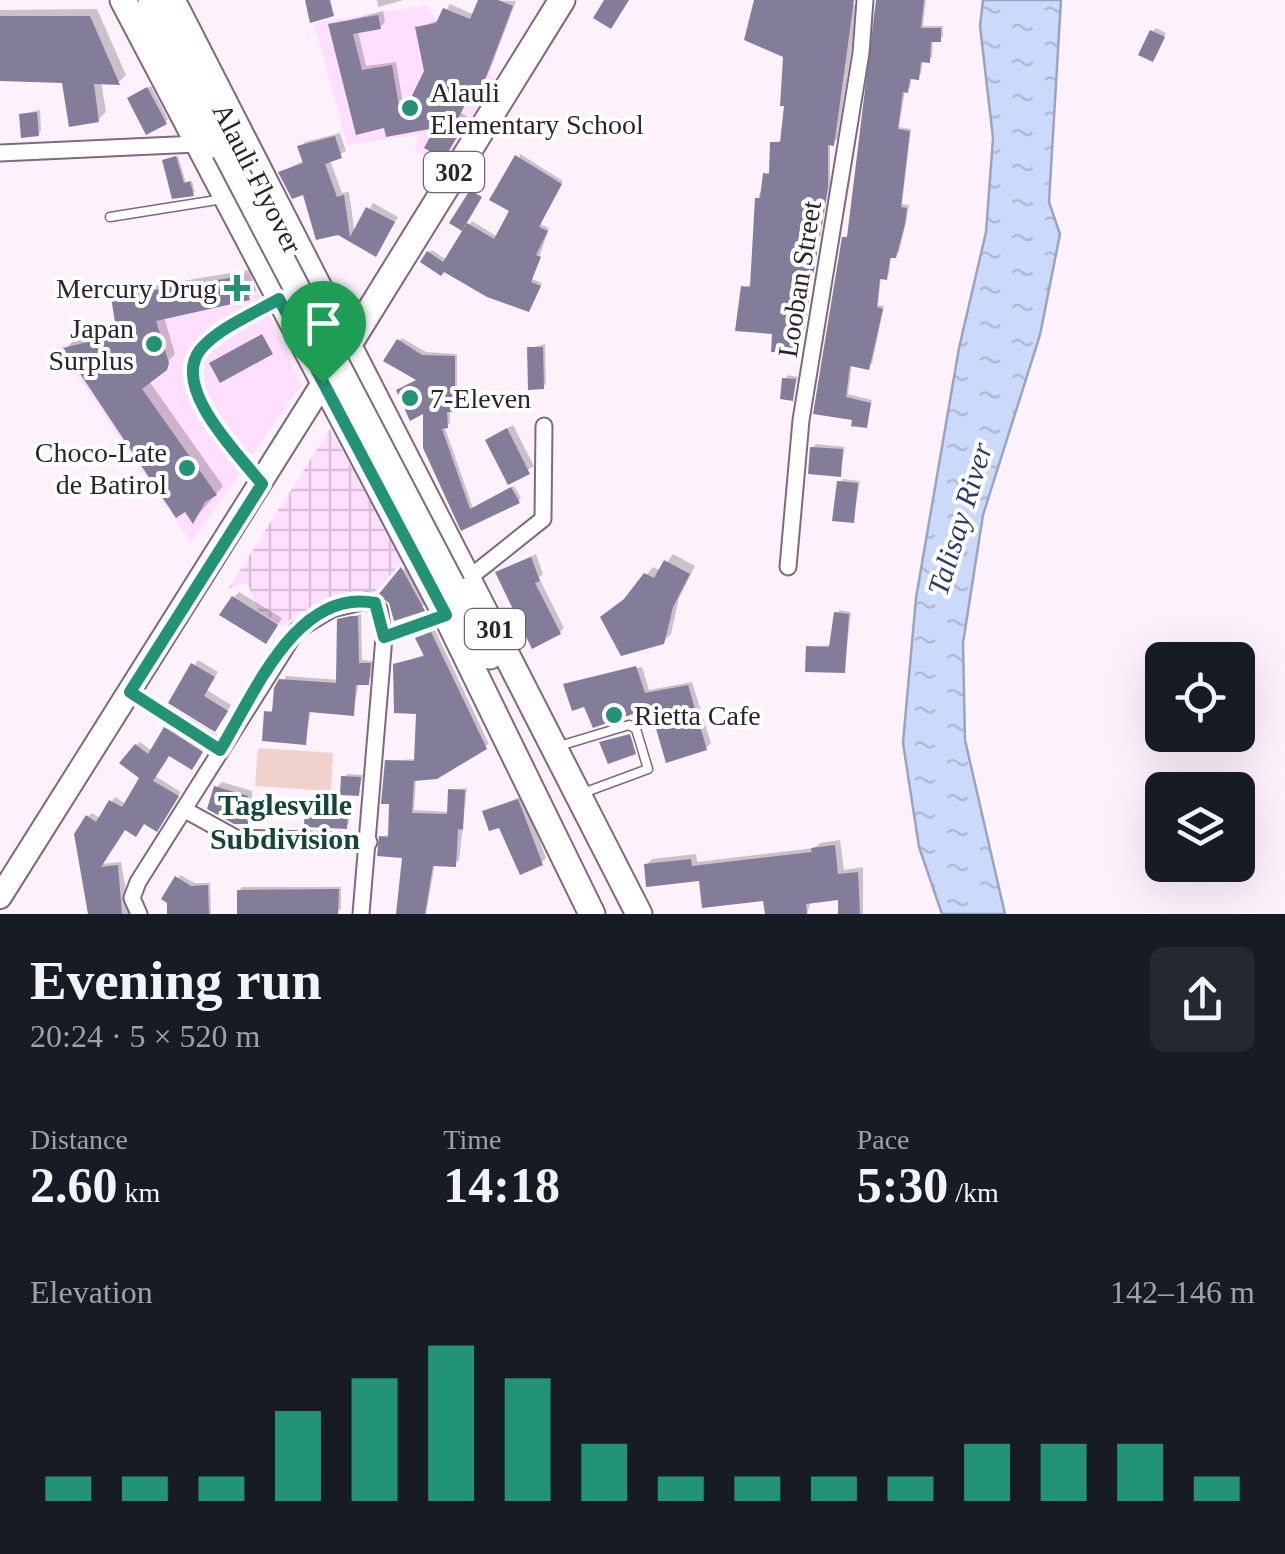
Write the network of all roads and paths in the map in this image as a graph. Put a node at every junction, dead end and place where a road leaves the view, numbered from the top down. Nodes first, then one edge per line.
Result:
1 (123, 0) edge
2 (134, 0) edge
3 (151, 0) edge
4 (172, 0) edge
5 (562, 0) edge
6 (865, 0) edge
7 (212, 151) junction
8 (0, 153) edge
9 (227, 198) junction
10 (110, 217) dead end
11 (279, 299) junction
12 (348, 346) junction
13 (323, 383) junction
14 (544, 426) dead end
15 (262, 484) junction
16 (788, 568) dead end
17 (454, 584) junction
18 (446, 615) junction
19 (384, 637) junction
20 (130, 692) junction
21 (555, 747) junction
22 (220, 750) junction
23 (579, 795) junction
24 (185, 810) junction
25 (369, 842) junction
26 (0, 897) edge
27 (139, 914) edge
28 (361, 914) edge
29 (592, 914) edge
30 (610, 914) edge
31 (623, 914) edge
32 (639, 914) edge

1 - 7 main road, 301
2 - 7 main road, Alauli Flyover
3 - 7 main road, Alauli Flyover
4 - 12 main road, 301
5 - 12 main road, 302
6 - 16 street, Looban Street
7 - 8 street
7 - 9 main road, 301
7 - 17 main road, Alauli Flyover, bridge
9 - 10 lane
9 - 11 main road, 301
11 - 13 main road, 301
11 - 15 lane
12 - 13 main road, 302
12 - 17 main road, 301
13 - 15 main road, 302
13 - 18 main road, 301
14 - 17 street
15 - 20 main road, 302
17 - 21 main road, 301
17 - 30 main road, Alauli Flyover
17 - 31 main road, Alauli Flyover
18 - 19 street
18 - 29 main road, 301
19 - 22 street
19 - 25 street
20 - 22 street
20 - 26 main road, 302
21 - 23 main road, 301
21 - 23 lane
22 - 24 street
23 - 32 main road, 301
24 - 25 street
24 - 27 street
25 - 28 street

